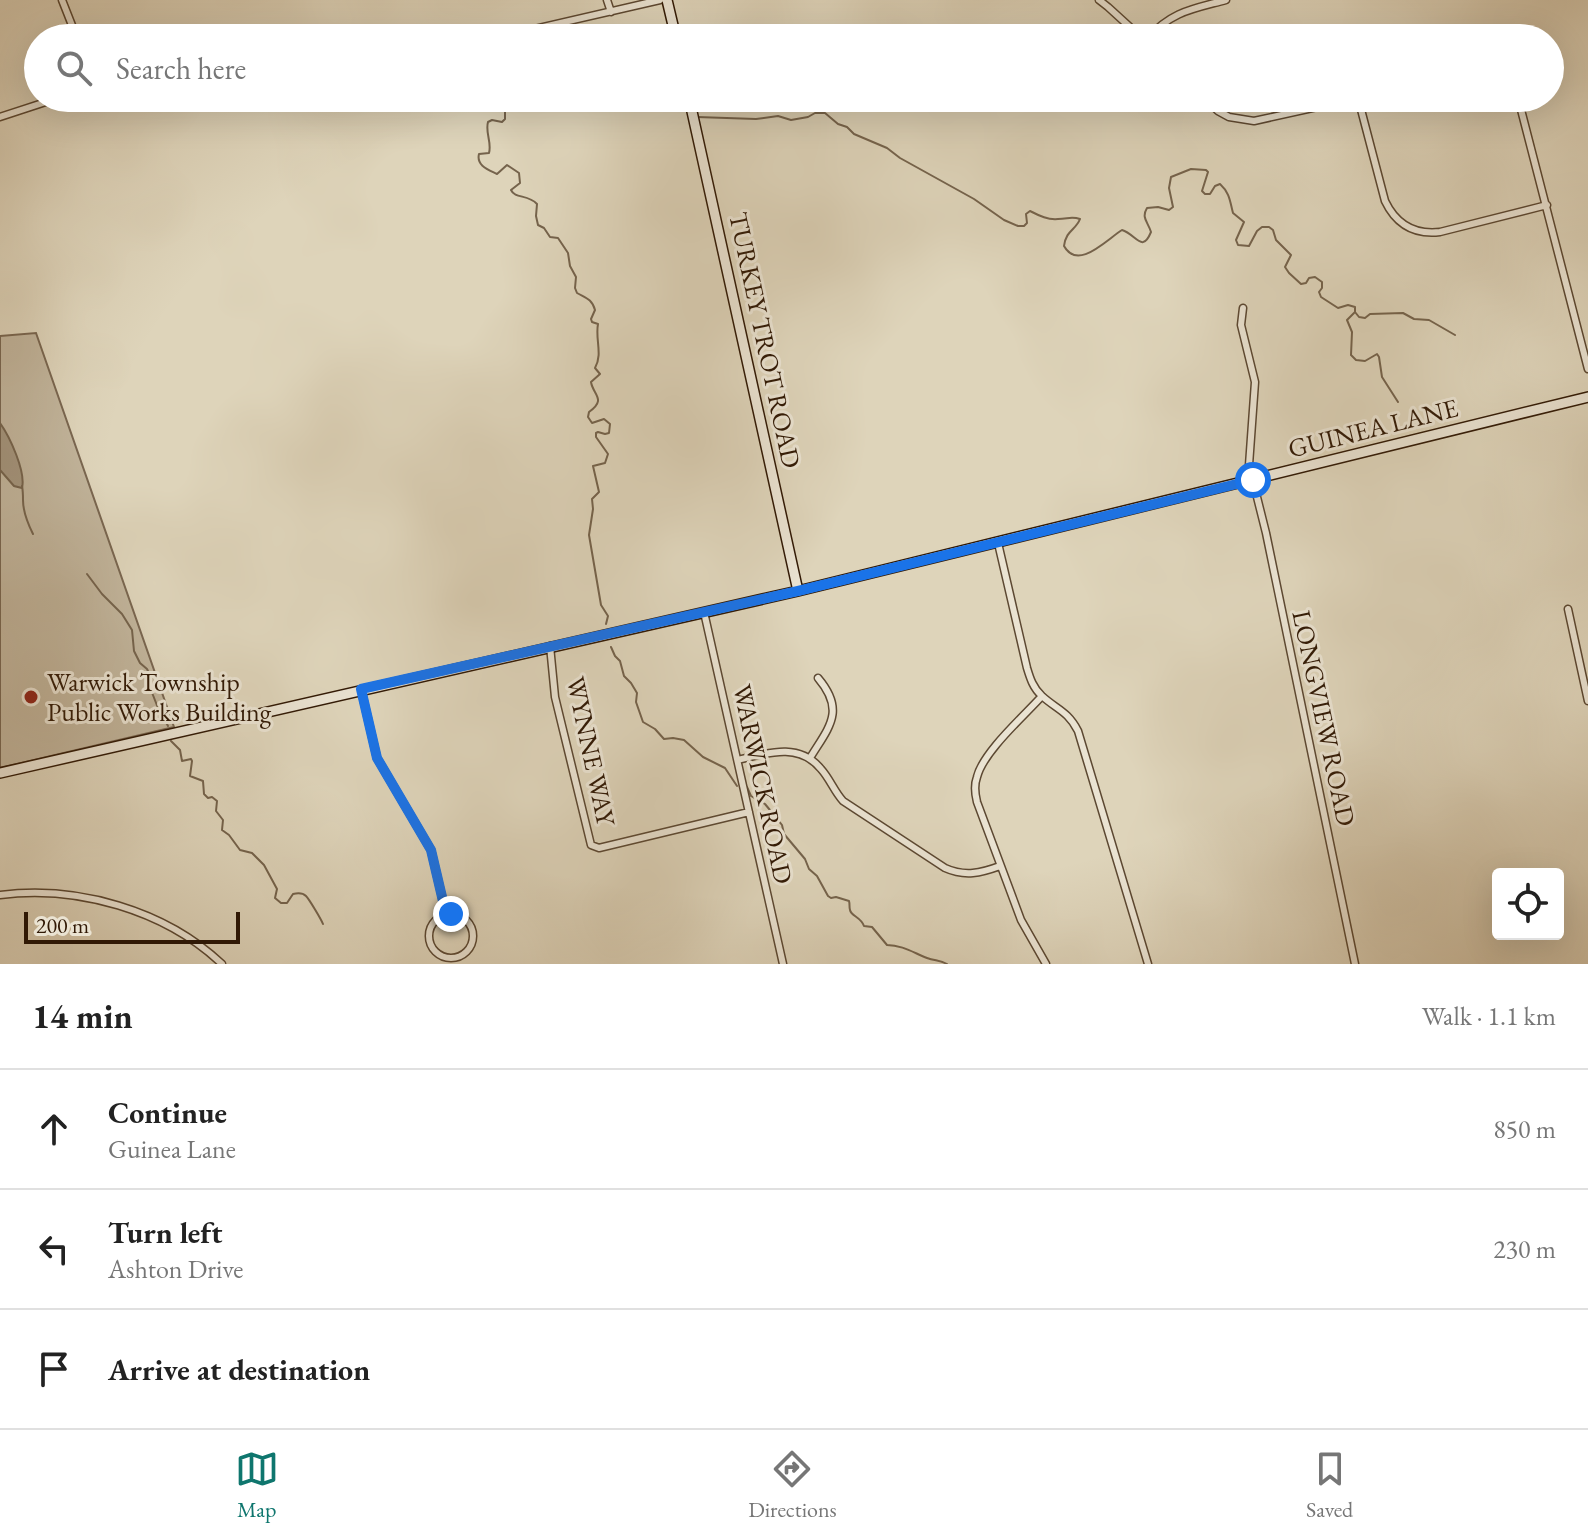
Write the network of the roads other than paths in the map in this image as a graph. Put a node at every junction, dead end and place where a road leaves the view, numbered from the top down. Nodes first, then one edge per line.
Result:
1 (62, 0) edge
2 (607, 0) edge
3 (660, 0) edge
4 (667, 0) edge
5 (1099, 0) edge
6 (1226, 0) edge
7 (611, 12) junction
8 (71, 24) edge
9 (557, 24) edge
10 (673, 24) edge
11 (1128, 24) edge
12 (1162, 24) edge
13 (24, 109) edge
14 (692, 112) edge
15 (1220, 112) edge
16 (1295, 112) edge
17 (1362, 112) edge
18 (1522, 112) edge
19 (0, 117) edge
20 (1547, 205) junction
21 (1243, 308) dead end
22 (1588, 369) edge
23 (1588, 397) edge
24 (1253, 480) junction
25 (998, 543) junction
26 (798, 591) junction
27 (1568, 609) dead end
28 (704, 612) junction
29 (550, 646) junction
30 (818, 678) dead end
31 (361, 689) junction
32 (1042, 696) junction
33 (1588, 701) edge
34 (810, 758) junction
35 (738, 760) junction
36 (0, 773) edge
37 (749, 812) junction
38 (1000, 866) junction
39 (0, 895) edge
40 (446, 914) junction
41 (222, 964) edge
42 (783, 964) edge
43 (1046, 964) edge
44 (1148, 964) edge
45 (1355, 964) edge

1 - 8 street
2 - 7 street
3 - 7 street
4 - 10 street
5 - 11 street
6 - 12 street
7 - 9 street
13 - 19 street
14 - 26 street, TURKEY TROT ROAD
15 - 16 street
17 - 20 street
18 - 20 street
20 - 22 street
21 - 24 street, LONGVIEW ROAD
23 - 24 street, GUINEA LANE
24 - 25 street, GUINEA LANE
24 - 45 street, LONGVIEW ROAD
25 - 26 street, GUINEA LANE
25 - 32 street
26 - 28 street, GUINEA LANE
27 - 33 street
28 - 29 street, GUINEA LANE
28 - 35 street, WARWICK ROAD
29 - 31 street, GUINEA LANE
29 - 37 street, WYNNE WAY
30 - 34 street
31 - 36 street, GUINEA LANE
31 - 40 street
32 - 38 street
32 - 44 street
34 - 35 street
34 - 38 street
35 - 37 street, WARWICK ROAD
37 - 42 street, WARWICK ROAD
38 - 43 street
39 - 41 street
40 - 40 street

